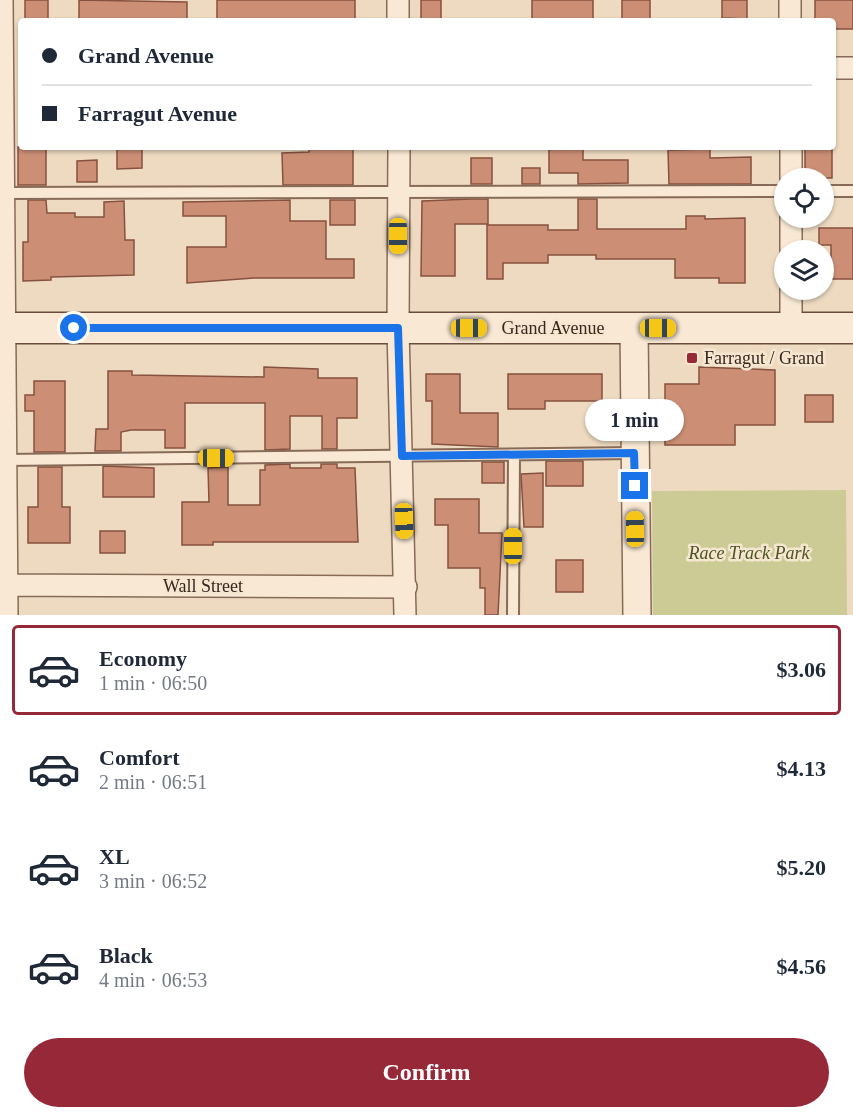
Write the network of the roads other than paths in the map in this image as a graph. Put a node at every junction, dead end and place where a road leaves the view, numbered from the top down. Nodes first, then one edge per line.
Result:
1 (2, 0) edge
2 (398, 0) edge
3 (790, 0) edge
4 (399, 18) edge
5 (790, 18) edge
6 (853, 68) edge
7 (836, 69) edge
8 (8, 73) edge
9 (399, 150) edge
10 (790, 150) edge
11 (791, 168) edge
12 (398, 190) junction
13 (774, 191) edge
14 (834, 191) edge
15 (853, 191) edge
16 (2, 193) edge
17 (791, 300) edge
18 (2, 328) edge
19 (398, 328) junction
20 (634, 328) junction
21 (791, 328) junction
22 (853, 328) edge
23 (634, 453) junction
24 (514, 455) junction
25 (402, 456) junction
26 (3, 460) edge
27 (4, 585) edge
28 (406, 587) junction
29 (7, 615) edge
30 (405, 615) edge
31 (513, 615) edge
32 (637, 615) edge

1 - 8 street
2 - 4 street
3 - 5 street
6 - 7 street
8 - 16 street
9 - 12 street
10 - 11 street
12 - 13 lane
12 - 16 lane
12 - 19 street
14 - 15 lane
16 - 18 street
17 - 21 street
18 - 19 main road, Grand Avenue
18 - 26 street
19 - 20 main road, Grand Avenue
19 - 25 street
20 - 21 main road, Grand Avenue
20 - 23 street
21 - 22 main road, Grand Avenue
23 - 24 lane
23 - 32 street
24 - 25 lane
24 - 31 lane
25 - 26 lane
25 - 28 street
26 - 27 street
27 - 28 street, Wall Street
27 - 29 street
28 - 30 street

